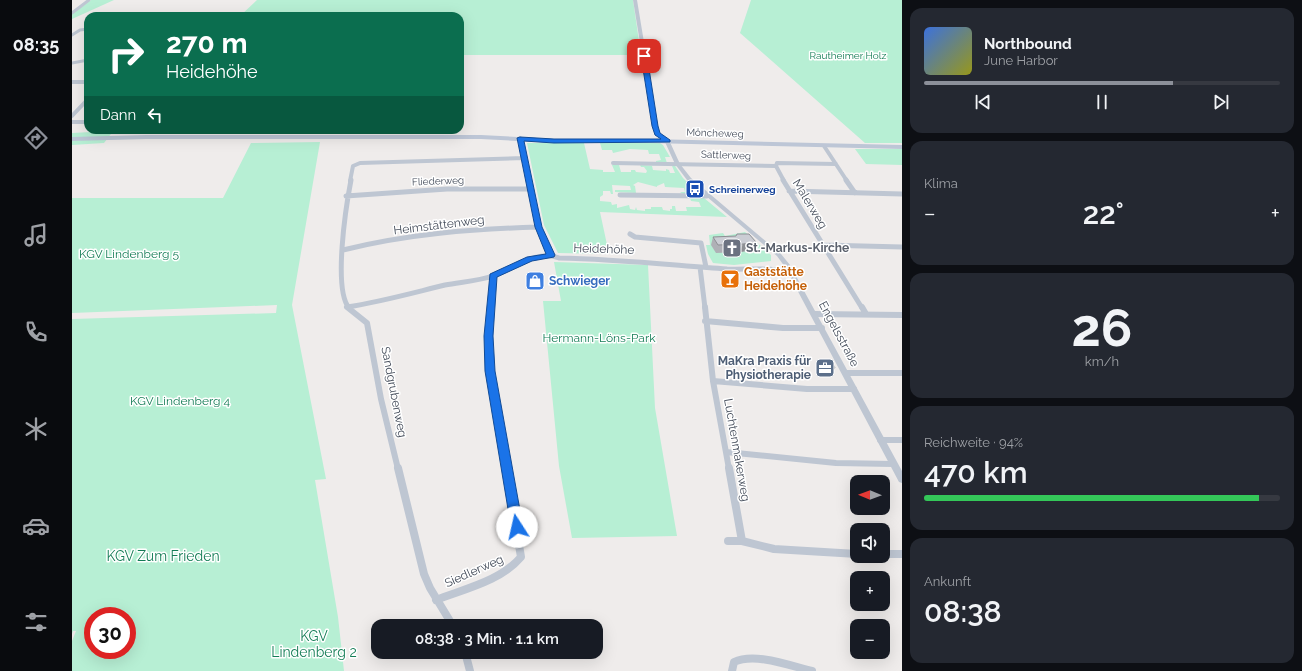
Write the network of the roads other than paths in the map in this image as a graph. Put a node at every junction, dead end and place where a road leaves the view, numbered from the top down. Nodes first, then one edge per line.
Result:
1 (89, 0) edge
2 (635, 0) edge
3 (72, 13) edge
4 (84, 30) edge
5 (72, 35) edge
6 (84, 61) edge
7 (74, 63) edge
8 (72, 67) edge
9 (72, 82) edge
10 (84, 82) edge
11 (84, 104) edge
12 (72, 116) edge
13 (72, 122) edge
14 (84, 122) edge
15 (520, 138) junction
16 (72, 139) edge
17 (667, 141) junction
18 (824, 146) junction
19 (902, 147) edge
20 (524, 158) junction
21 (612, 163) dead end
22 (678, 164) junction
23 (836, 164) junction
24 (776, 166) junction
25 (531, 189) junction
26 (790, 191) junction
27 (855, 192) junction
28 (902, 194) edge
29 (346, 196) junction
30 (620, 196) dead end
31 (707, 196) junction
32 (538, 227) junction
33 (630, 234) dead end
34 (823, 245) junction
35 (902, 247) edge
36 (343, 250) junction
37 (551, 255) junction
38 (703, 267) junction
39 (794, 275) junction
40 (493, 276) junction
41 (347, 307) junction
42 (815, 314) junction
43 (866, 314) junction
44 (902, 315) edge
45 (705, 321) junction
46 (822, 328) junction
47 (846, 373) junction
48 (902, 373) edge
49 (713, 381) junction
50 (854, 389) junction
51 (880, 440) junction
52 (902, 440) edge
53 (726, 452) junction
54 (894, 464) junction
55 (902, 479) edge
56 (728, 541) dead end
57 (742, 541) junction
58 (850, 554) edge
59 (890, 554) edge
60 (902, 554) edge
61 (436, 600) junction
62 (448, 619) edge
63 (467, 659) edge
64 (785, 668) edge
65 (470, 671) edge
66 (732, 671) edge
67 (812, 671) edge

1 - 3 street
2 - 17 street, Engelsstraße
4 - 5 street
6 - 7 street
7 - 8 street
9 - 10 street
11 - 12 street
13 - 14 street
15 - 16 main road, Möncheweg
15 - 17 main road, Möncheweg
15 - 20 street
17 - 18 main road, Möncheweg
17 - 22 street, Engelsstraße
18 - 19 main road, Möncheweg
18 - 23 street
20 - 25 street
20 - 29 street
21 - 22 street, Sattlerweg
22 - 24 street, Sattlerweg
22 - 31 street, Engelsstraße
23 - 24 street, Sattlerweg
23 - 27 street
24 - 26 street, Malerweg
25 - 29 street, Fliederweg
25 - 32 street
26 - 27 street
26 - 34 street, Malerweg
27 - 28 street
29 - 36 street
30 - 31 street
31 - 39 street, Engelsstraße
32 - 36 street, Heimstättenweg
32 - 37 street
33 - 38 street, Luchtenmakerweg
34 - 35 street
34 - 43 street, Malerweg
36 - 41 street
37 - 38 street, Heidehöhe
37 - 40 street, Heidehöhe
38 - 39 street, Heidehöhe
38 - 45 street, Luchtenmakerweg
39 - 42 street, Engelsstraße
40 - 41 street, Heidehöhe
40 - 61 street, Siedlerweg
41 - 61 street, Sandgrubenweg
42 - 43 street
42 - 46 street, Engelsstraße
43 - 44 street
45 - 46 street
45 - 49 street, Luchtenmakerweg
46 - 47 street, Engelsstraße
47 - 48 street
47 - 50 street, Engelsstraße
49 - 50 street
49 - 53 street, Luchtenmakerweg
50 - 51 street, Engelsstraße
51 - 52 street
51 - 54 street, Engelsstraße
53 - 54 street
53 - 57 street, Luchtenmakerweg
54 - 55 street, Engelsstraße
56 - 57 street
57 - 58 street
59 - 60 street
61 - 62 street, Sandgrubenweg
63 - 65 street
64 - 66 street
64 - 67 street

